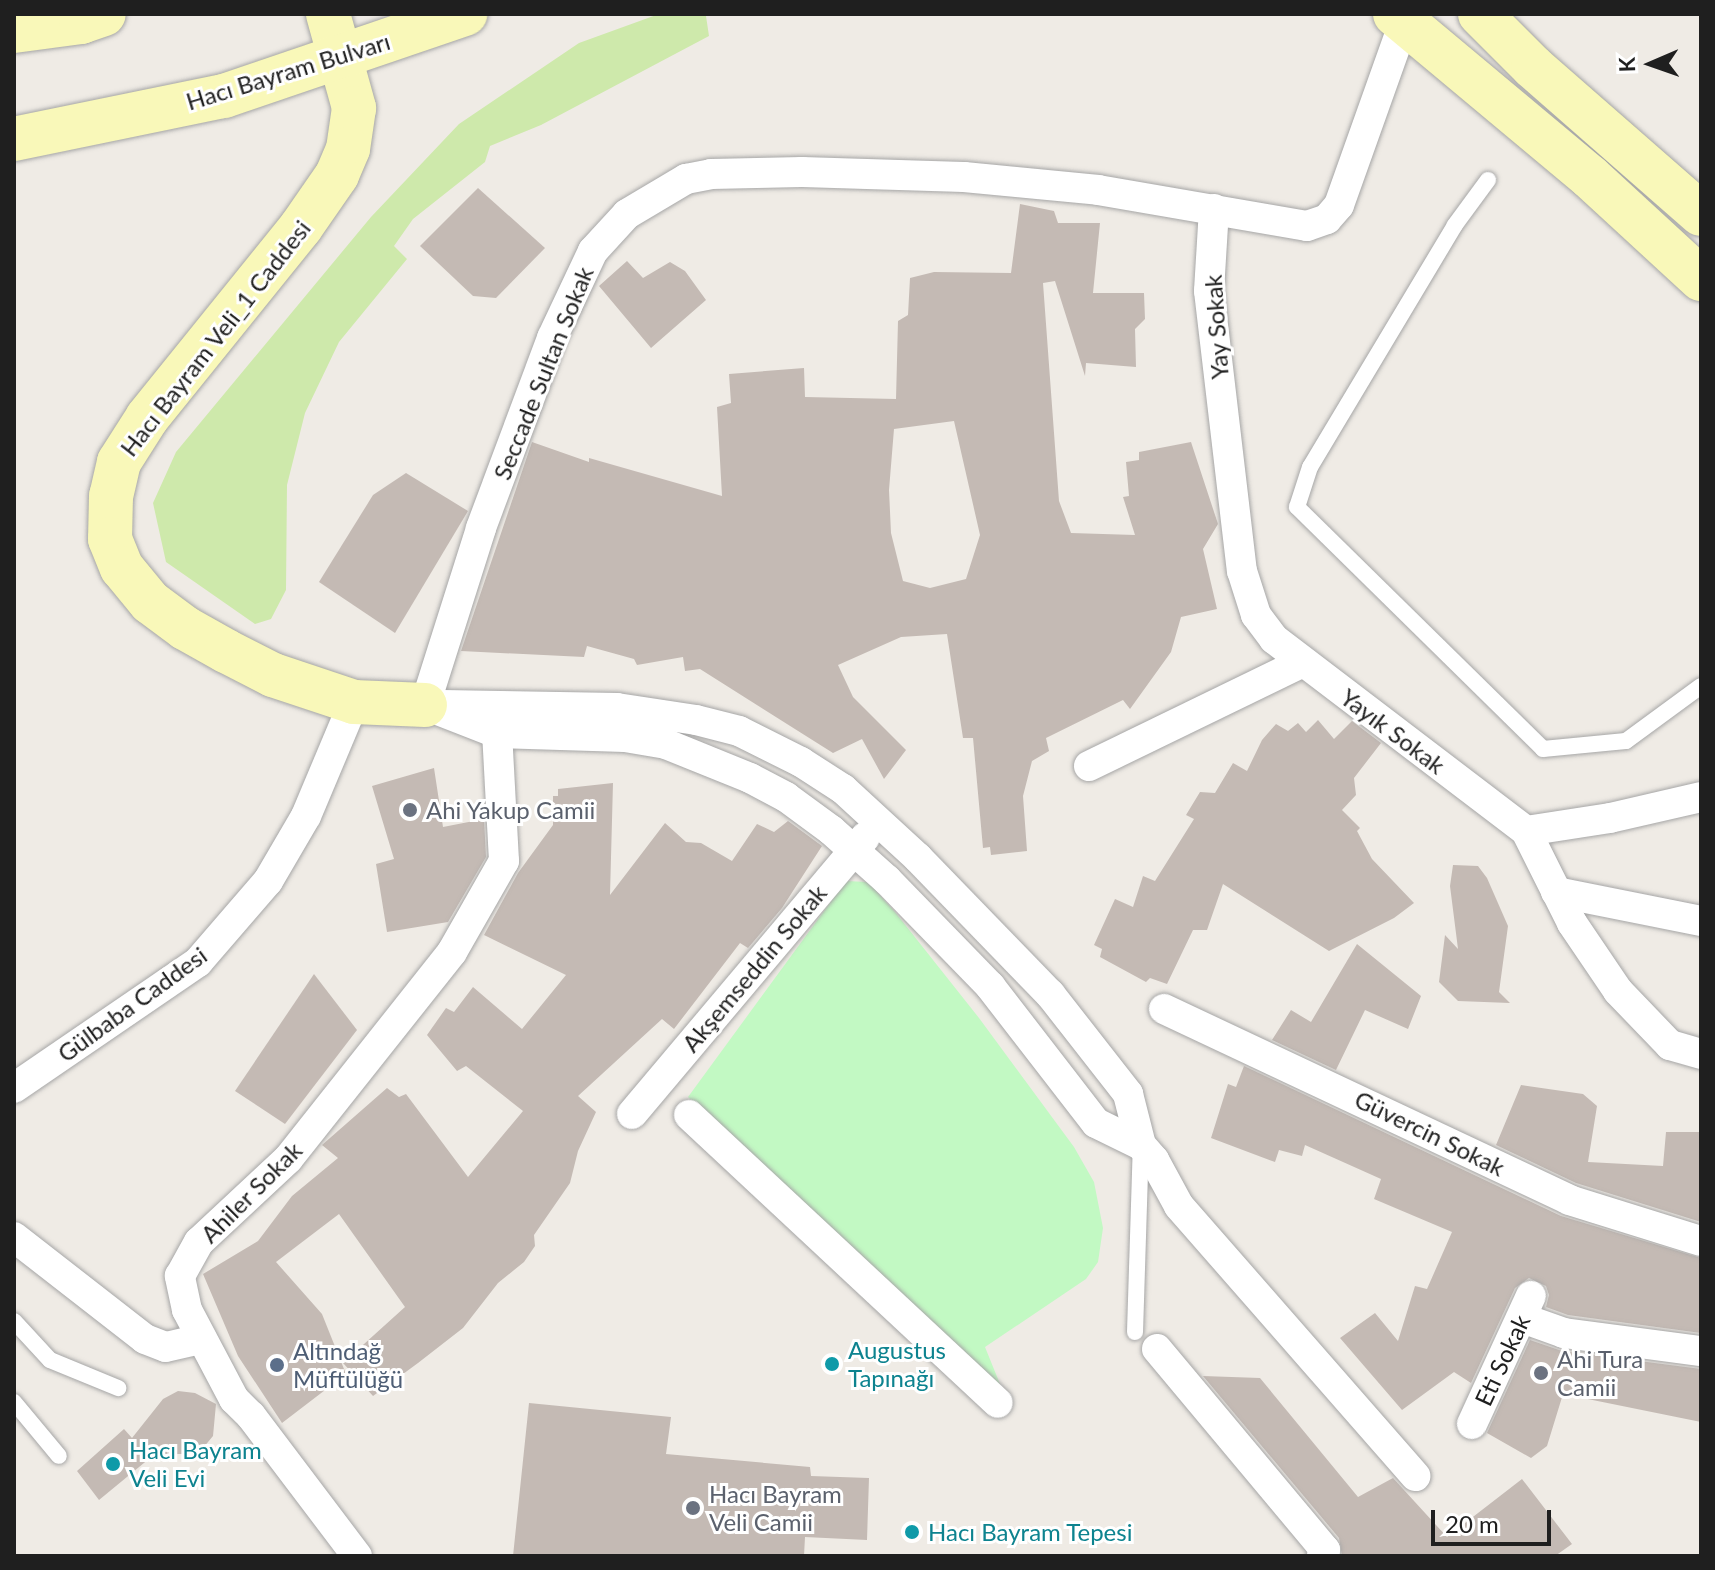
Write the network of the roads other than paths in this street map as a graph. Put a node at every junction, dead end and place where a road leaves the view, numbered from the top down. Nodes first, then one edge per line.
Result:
1 (104, 14) edge
2 (328, 14) edge
3 (465, 14) edge
4 (1480, 14) edge
5 (1400, 17) edge
6 (14, 31) edge
7 (341, 56) junction
8 (14, 139) edge
9 (1488, 180) dead end
10 (1214, 209) junction
11 (1701, 214) edge
12 (1701, 279) edge
13 (1263, 627) joint
14 (1303, 662) junction
15 (1701, 686) edge
16 (354, 702) junction
17 (425, 705) junction
18 (497, 733) junction
19 (1089, 766) dead end
20 (1701, 797) edge
21 (877, 824) junction
22 (1526, 831) junction
23 (853, 850) junction
24 (1556, 892) junction
25 (1701, 921) edge
26 (1164, 1009) dead end
27 (1701, 1054) edge
28 (14, 1088) edge
29 (632, 1114) dead end
30 (689, 1115) dead end
31 (1141, 1145) junction
32 (14, 1237) edge
33 (1701, 1241) edge
34 (14, 1321) edge
35 (201, 1339) junction
36 (1146, 1341) joint
37 (1701, 1351) edge
38 (118, 1388) dead end
39 (14, 1402) edge
40 (998, 1403) dead end
41 (1472, 1424) dead end
42 (59, 1456) dead end
43 (1415, 1476) dead end
44 (357, 1556) edge
45 (1322, 1556) edge

1 - 6 street
2 - 7 street, Hacı Bayram Veli_1 Caddesi
3 - 7 street, Hacı Bayram Bulvarı
4 - 11 street
5 - 10 street
5 - 12 street
7 - 8 street, Hacı Bayram Bulvarı
7 - 16 street, Hacı Bayram Veli_1 Caddesi
9 - 15 lane
10 - 13 street, Yay Sokak
10 - 17 street, Seccade Sultan Sokak
13 - 14 street, Yayık Sokak
14 - 19 street
14 - 22 street, Yayık Sokak
16 - 17 street, Hacı Bayram Veli_1 Caddesi
16 - 28 street, Gülbaba Caddesi
17 - 18 street, Hacı Bayram Veli_1 Caddesi
17 - 21 street, Hacı Bayram Veli_1 Caddesi
18 - 23 street, Hacı Bayram Veli_1 Caddesi
18 - 35 street, Ahiler Sokak
20 - 22 street
21 - 23 street, Akşemseddin Sokak
21 - 31 street, Hacı Bayram Veli_1 Caddesi
22 - 24 street
23 - 29 street, Akşemseddin Sokak
23 - 31 street, Hacı Bayram Veli_1 Caddesi
24 - 25 street
24 - 27 street
26 - 33 street, Güvercin Sokak
30 - 40 street
31 - 36 lane, Hacı Bayram Veli_1 Caddesi
31 - 43 street
32 - 35 street
34 - 38 lane
35 - 44 street, Ahiler Sokak
36 - 45 street, Hacı Bayram Veli_1 Caddesi
37 - 41 street, Eti Sokak
39 - 42 lane

